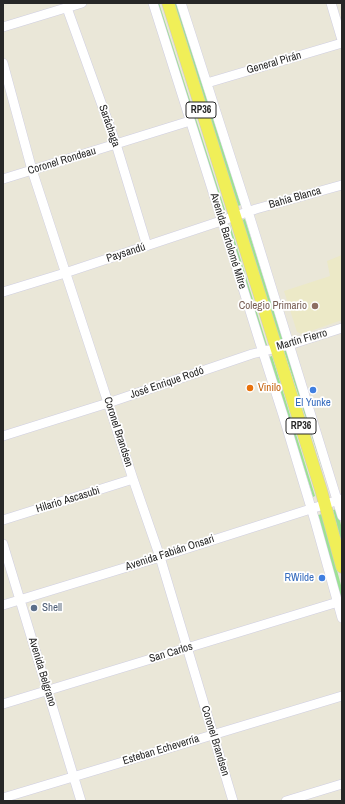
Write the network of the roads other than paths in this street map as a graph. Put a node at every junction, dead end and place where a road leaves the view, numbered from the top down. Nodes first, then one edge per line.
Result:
1 (82, 3) edge
2 (153, 3) edge
3 (168, 3) edge
4 (181, 3) edge
5 (331, 3) edge
6 (67, 8) junction
7 (3, 27) edge
8 (342, 42) edge
9 (3, 63) edge
10 (207, 82) junction
11 (190, 121) junction
12 (116, 144) junction
13 (32, 170) junction
14 (3, 179) edge
15 (342, 185) edge
16 (248, 212) junction
17 (234, 216) junction
18 (222, 220) junction
19 (147, 246) junction
20 (65, 273) junction
21 (3, 292) edge
22 (342, 328) edge
23 (289, 345) junction
24 (276, 348) junction
25 (262, 352) junction
26 (108, 403) junction
27 (3, 436) edge
28 (133, 479) junction
29 (340, 499) edge
30 (325, 504) junction
31 (311, 508) junction
32 (342, 516) edge
33 (3, 520) edge
34 (3, 544) edge
35 (160, 557) junction
36 (342, 567) edge
37 (20, 600) junction
38 (338, 602) junction
39 (3, 605) edge
40 (342, 618) edge
41 (188, 648) junction
42 (48, 690) junction
43 (342, 696) edge
44 (3, 704) edge
45 (213, 735) junction
46 (74, 776) junction
47 (342, 784) edge
48 (3, 798) edge
49 (81, 801) edge
50 (233, 801) edge
51 (286, 801) edge

1 - 6 street
2 - 11 street, Avenida Bartolomé Mitre
3 - 17 main road, Avenida Bartolomé Mitre / RP36
4 - 10 street
5 - 8 street
6 - 7 street
6 - 12 street, Saráchaga
8 - 10 street, General Pirán
9 - 13 street, Coronel Brandsen
10 - 16 street
11 - 12 street, Coronel Rondeau
11 - 18 street, Avenida Bartolomé Mitre
12 - 13 street, Coronel Rondeau
12 - 19 street, Saráchaga
13 - 14 street, Coronel Rondeau
13 - 20 street, Coronel Brandsen
15 - 16 street, Bahía Blanca
16 - 17 street, Paysandú
16 - 23 street
17 - 18 street, Paysandú
17 - 24 main road, Avenida Bartolomé Mitre / RP36
18 - 19 street, Paysandú
18 - 25 street, Avenida Bartolomé Mitre
19 - 20 street, Paysandú
20 - 21 street, Paysandú
20 - 26 street, Coronel Brandsen
22 - 23 street, Martín Fierro
23 - 24 street, Martín Fierro
23 - 29 street
24 - 25 street, Martín Fierro
24 - 30 main road, Avenida Bartolomé Mitre / RP36
25 - 26 street, José Enrique Rodó
25 - 31 street, Avenida Bartolomé Mitre
26 - 27 street, José Enrique Rodó
26 - 28 street, Coronel Brandsen
28 - 33 street, Hilario Ascasubi
28 - 35 street, Coronel Brandsen
29 - 30 street, Avenida Fabián Onsari
29 - 32 street
30 - 31 street, Avenida Fabián Onsari
30 - 36 main road, Avenida Bartolomé Mitre / RP36
31 - 35 street, Avenida Fabián Onsari
31 - 38 street, Avenida Bartolomé Mitre
34 - 37 street, Avenida Belgrano
35 - 37 street, Avenida Fabián Onsari
35 - 41 street, Coronel Brandsen
37 - 39 street, Avenida Fabián Onsari
37 - 42 street, Avenida Belgrano
38 - 40 street, Avenida Bartolomé Mitre
38 - 41 street, San Carlos
41 - 42 street, San Carlos
41 - 45 street, Coronel Brandsen
42 - 44 street, San Carlos
42 - 46 street, Avenida Belgrano
43 - 45 street, Esteban Echeverría
45 - 46 street, Esteban Echeverría
45 - 50 street, Coronel Brandsen
46 - 48 street, Esteban Echeverría
46 - 49 street, Avenida Belgrano
47 - 51 street

